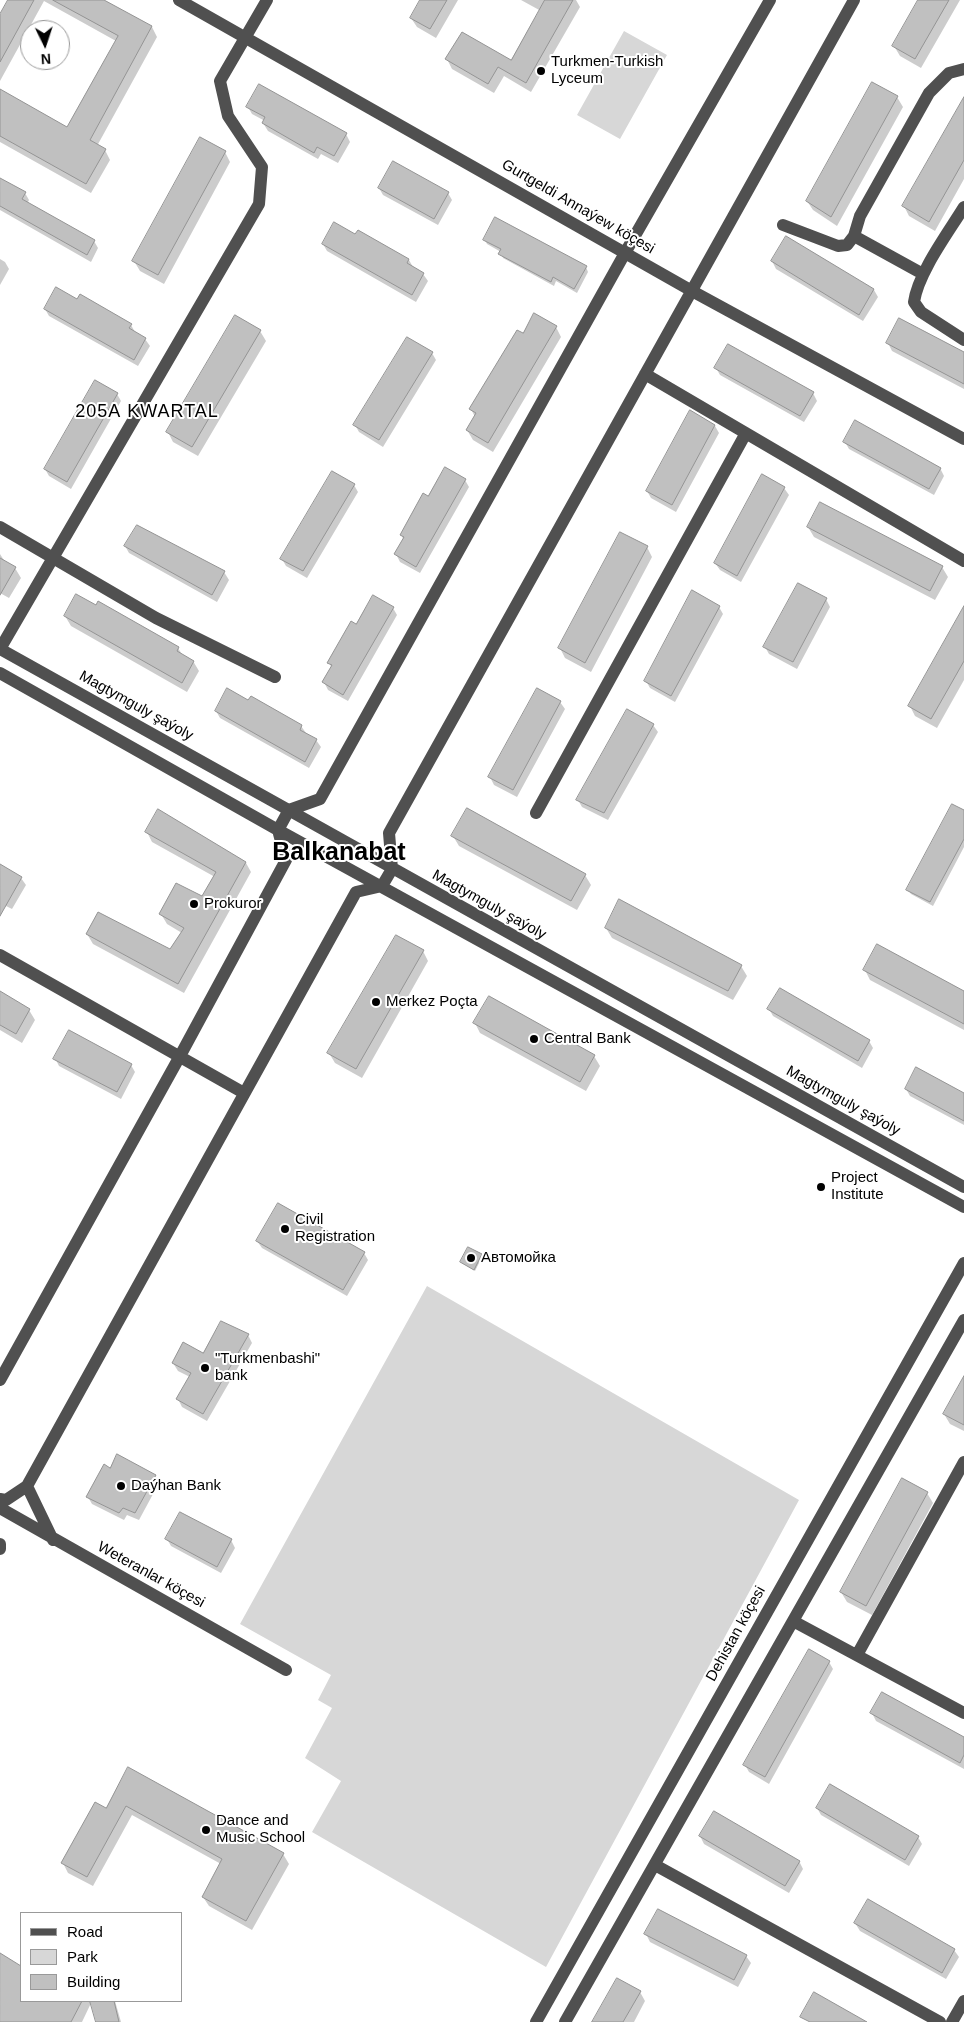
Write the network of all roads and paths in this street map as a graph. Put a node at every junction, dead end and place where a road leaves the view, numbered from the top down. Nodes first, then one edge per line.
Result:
1 (179, 0) edge
2 (267, 0) edge
3 (770, 0) edge
4 (854, 0) edge
5 (246, 37) junction
6 (964, 68) edge
7 (964, 207) edge
8 (783, 225) dead end
9 (854, 236) junction
10 (625, 253) junction
11 (923, 274) junction
12 (692, 290) junction
13 (964, 340) edge
14 (645, 374) junction
15 (746, 433) junction
16 (964, 439) edge
17 (0, 527) edge
18 (53, 558) junction
19 (964, 561) edge
20 (0, 649) edge
21 (0, 673) edge
22 (274, 677) dead end
23 (289, 810) junction
24 (536, 813) dead end
25 (278, 830) junction
26 (392, 869) junction
27 (382, 886) junction
28 (0, 955) edge
29 (180, 1056) junction
30 (244, 1093) junction
31 (964, 1187) edge
32 (964, 1207) edge
33 (964, 1263) edge
34 (964, 1320) edge
35 (0, 1380) edge
36 (964, 1462) edge
37 (27, 1486) junction
38 (0, 1499) edge
39 (0, 1508) edge
40 (53, 1540) junction
41 (0, 1544) edge
42 (0, 1549) edge
43 (793, 1621) junction
44 (857, 1655) junction
45 (286, 1670) dead end
46 (964, 1713) edge
47 (655, 1865) junction
48 (964, 2000) edge
49 (536, 2022) edge
50 (565, 2022) edge
51 (940, 2022) edge
52 (952, 2022) edge

1 - 5 street, Gurtgeldi Annaýew köçesi
2 - 5 street
3 - 10 street
4 - 12 street
5 - 10 street, Gurtgeldi Annaýew köçesi
5 - 18 street
6 - 9 street
7 - 11 street
8 - 9 street
9 - 11 street
10 - 12 street, Gurtgeldi Annaýew köçesi
10 - 23 street
11 - 13 street
12 - 14 street
12 - 16 street, Gurtgeldi Annaýew köçesi
14 - 15 street
14 - 26 street
15 - 19 street
15 - 24 street
17 - 18 street
18 - 20 street
18 - 22 street
20 - 23 street, Magtymguly şaýoly
21 - 25 street
23 - 25 street
23 - 26 street, Magtymguly şaýoly
25 - 27 street
25 - 29 street
26 - 27 street
26 - 31 street, Magtymguly şaýoly
27 - 30 street
27 - 32 street
28 - 29 street
29 - 30 street
29 - 35 street
30 - 37 street
33 - 49 street, Dehistan köçesi
34 - 43 street
36 - 44 street
37 - 38 street
37 - 40 street
39 - 40 street, Weteranlar köçesi
40 - 45 street, Weteranlar köçesi
41 - 42 street
43 - 44 street
43 - 47 street
44 - 46 street
47 - 50 street
47 - 51 street
48 - 52 street

